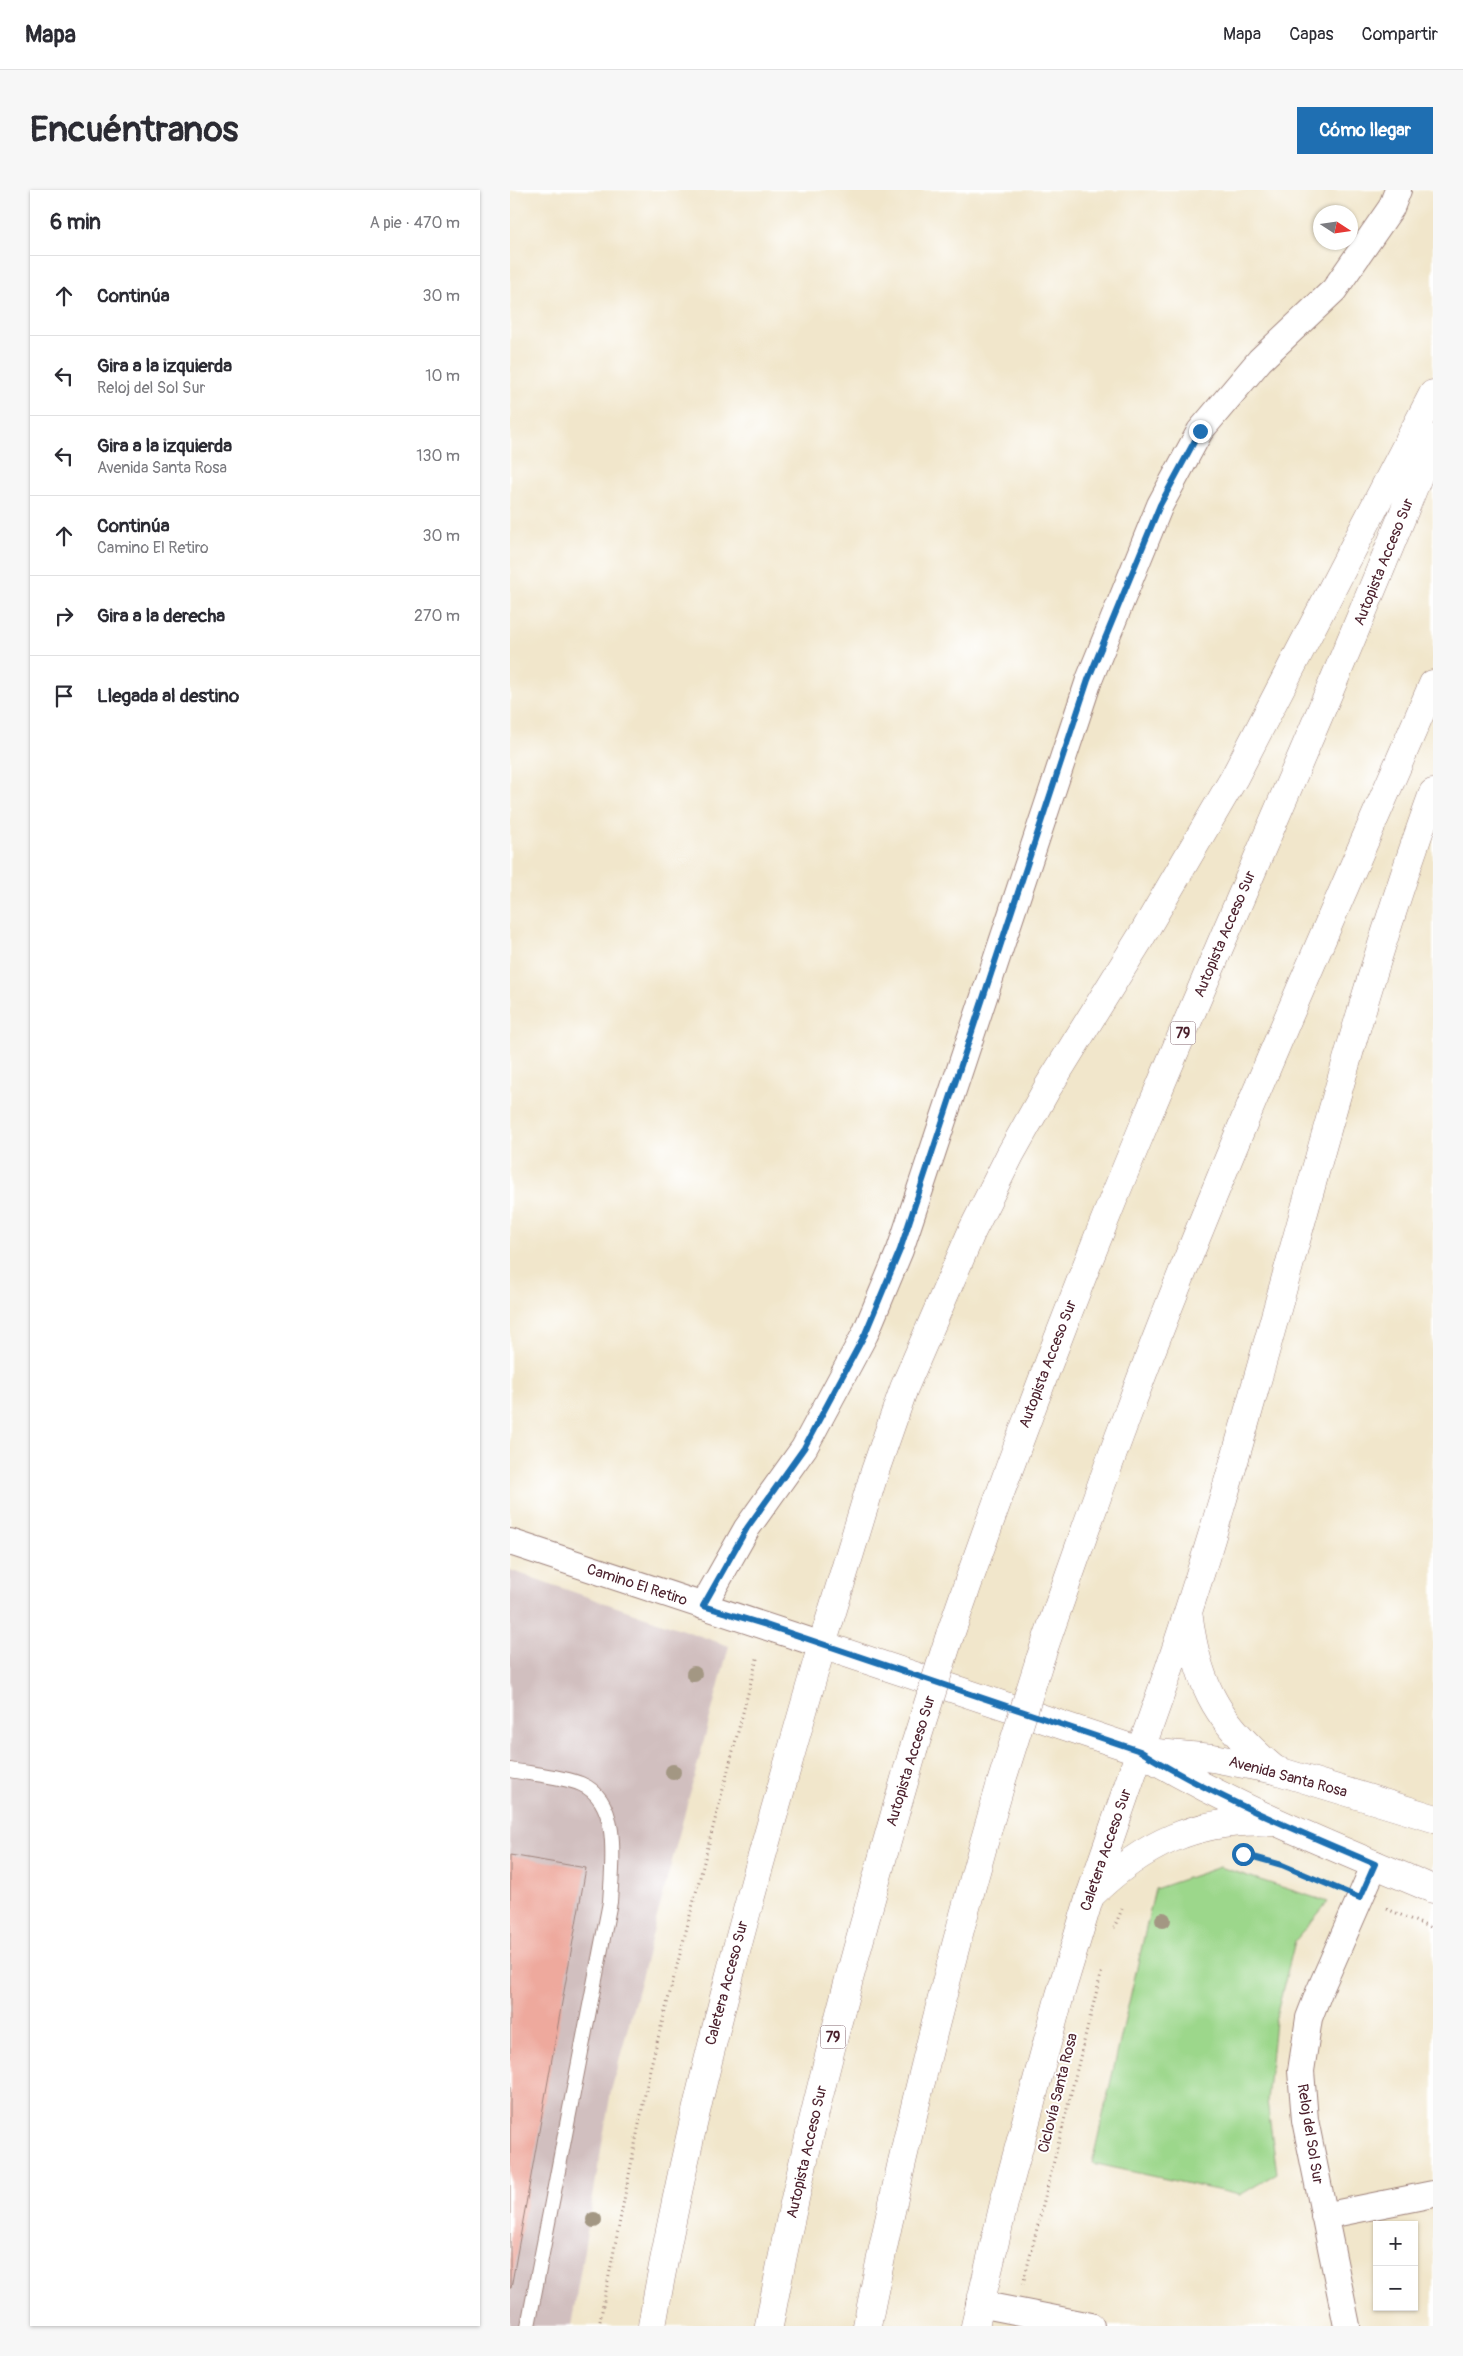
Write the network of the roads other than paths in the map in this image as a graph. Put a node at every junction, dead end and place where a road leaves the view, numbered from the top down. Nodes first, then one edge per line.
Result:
1 (1398, 190) edge
2 (1433, 394) edge
3 (1433, 438) edge
4 (1433, 684) edge
5 (1433, 793) edge
6 (510, 1542) edge
7 (703, 1606) junction
8 (1188, 1616) junction
9 (822, 1645) junction
10 (1140, 1751) junction
11 (510, 1770) edge
12 (1275, 1770) junction
13 (1433, 1818) edge
14 (1279, 1822) junction
15 (1375, 1864) junction
16 (1433, 1890) edge
17 (1090, 1896) junction
18 (1433, 2194) edge
19 (1324, 2216) junction
20 (977, 2315) edge
21 (528, 2326) edge
22 (652, 2326) edge
23 (769, 2326) edge
24 (867, 2326) edge
25 (1091, 2326) edge
26 (1347, 2326) edge

1 - 7 street
2 - 9 main road, Caletera Acceso Sur
3 - 23 main road, Autopista Acceso Sur / 79, bridge
4 - 24 main road, bridge
5 - 8 main road, Caletera Acceso Sur
6 - 7 street, Camino El Retiro
7 - 9 street, Camino El Retiro
8 - 10 main road, Caletera Acceso Sur
8 - 12 main road
9 - 10 main road, Avenida Santa Rosa
9 - 22 main road, Caletera Acceso Sur
10 - 12 main road, Avenida Santa Rosa
10 - 14 main road, Avenida Santa Rosa
10 - 17 main road, Caletera Acceso Sur
11 - 21 lane
12 - 13 main road, Avenida Santa Rosa
14 - 15 main road, Avenida Santa Rosa
14 - 17 main road
15 - 16 main road, Avenida Santa Rosa
15 - 19 street, Reloj del Sol Sur
17 - 20 main road, Caletera Acceso Sur
18 - 19 street
19 - 26 street, Reloj del Sol Sur
20 - 25 street

